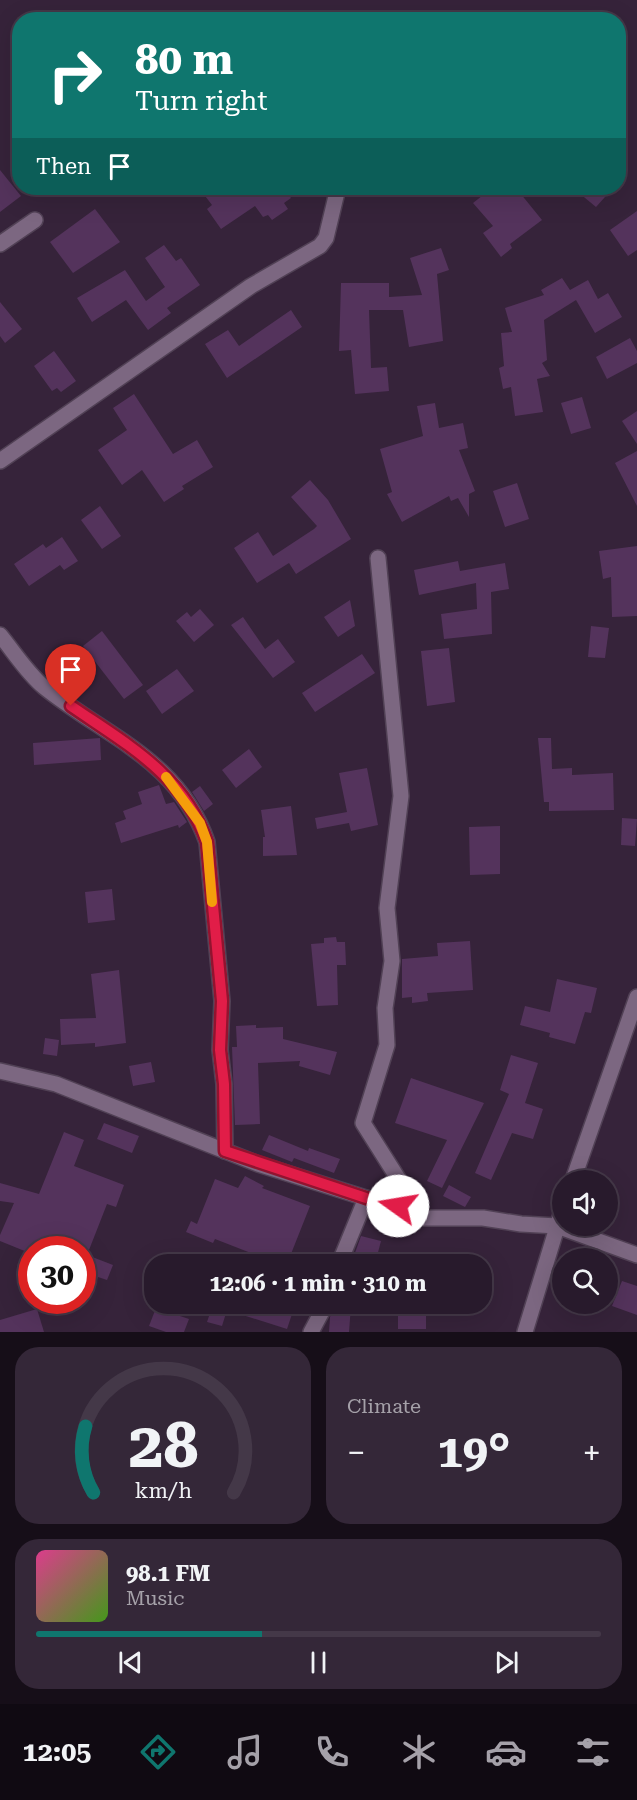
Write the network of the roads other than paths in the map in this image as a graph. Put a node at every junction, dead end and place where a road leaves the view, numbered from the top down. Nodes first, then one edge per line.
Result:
1 (336, 195) edge
2 (35, 220) dead end
3 (0, 243) edge
4 (0, 461) edge
5 (378, 558) dead end
6 (0, 635) edge
7 (637, 999) edge
8 (0, 1071) edge
9 (225, 1151) junction
10 (577, 1170) edge
11 (366, 1198) junction
12 (423, 1218) junction
13 (552, 1219) edge
14 (554, 1236) edge
15 (597, 1236) edge
16 (343, 1254) edge
17 (637, 1255) edge
18 (321, 1314) edge
19 (311, 1332) edge
20 (525, 1332) edge

1 - 4 street
2 - 3 street
5 - 12 street
6 - 9 street
7 - 10 street
8 - 9 street
9 - 11 street
11 - 12 street
11 - 16 street
12 - 13 street
14 - 20 street
15 - 17 street
18 - 19 street

